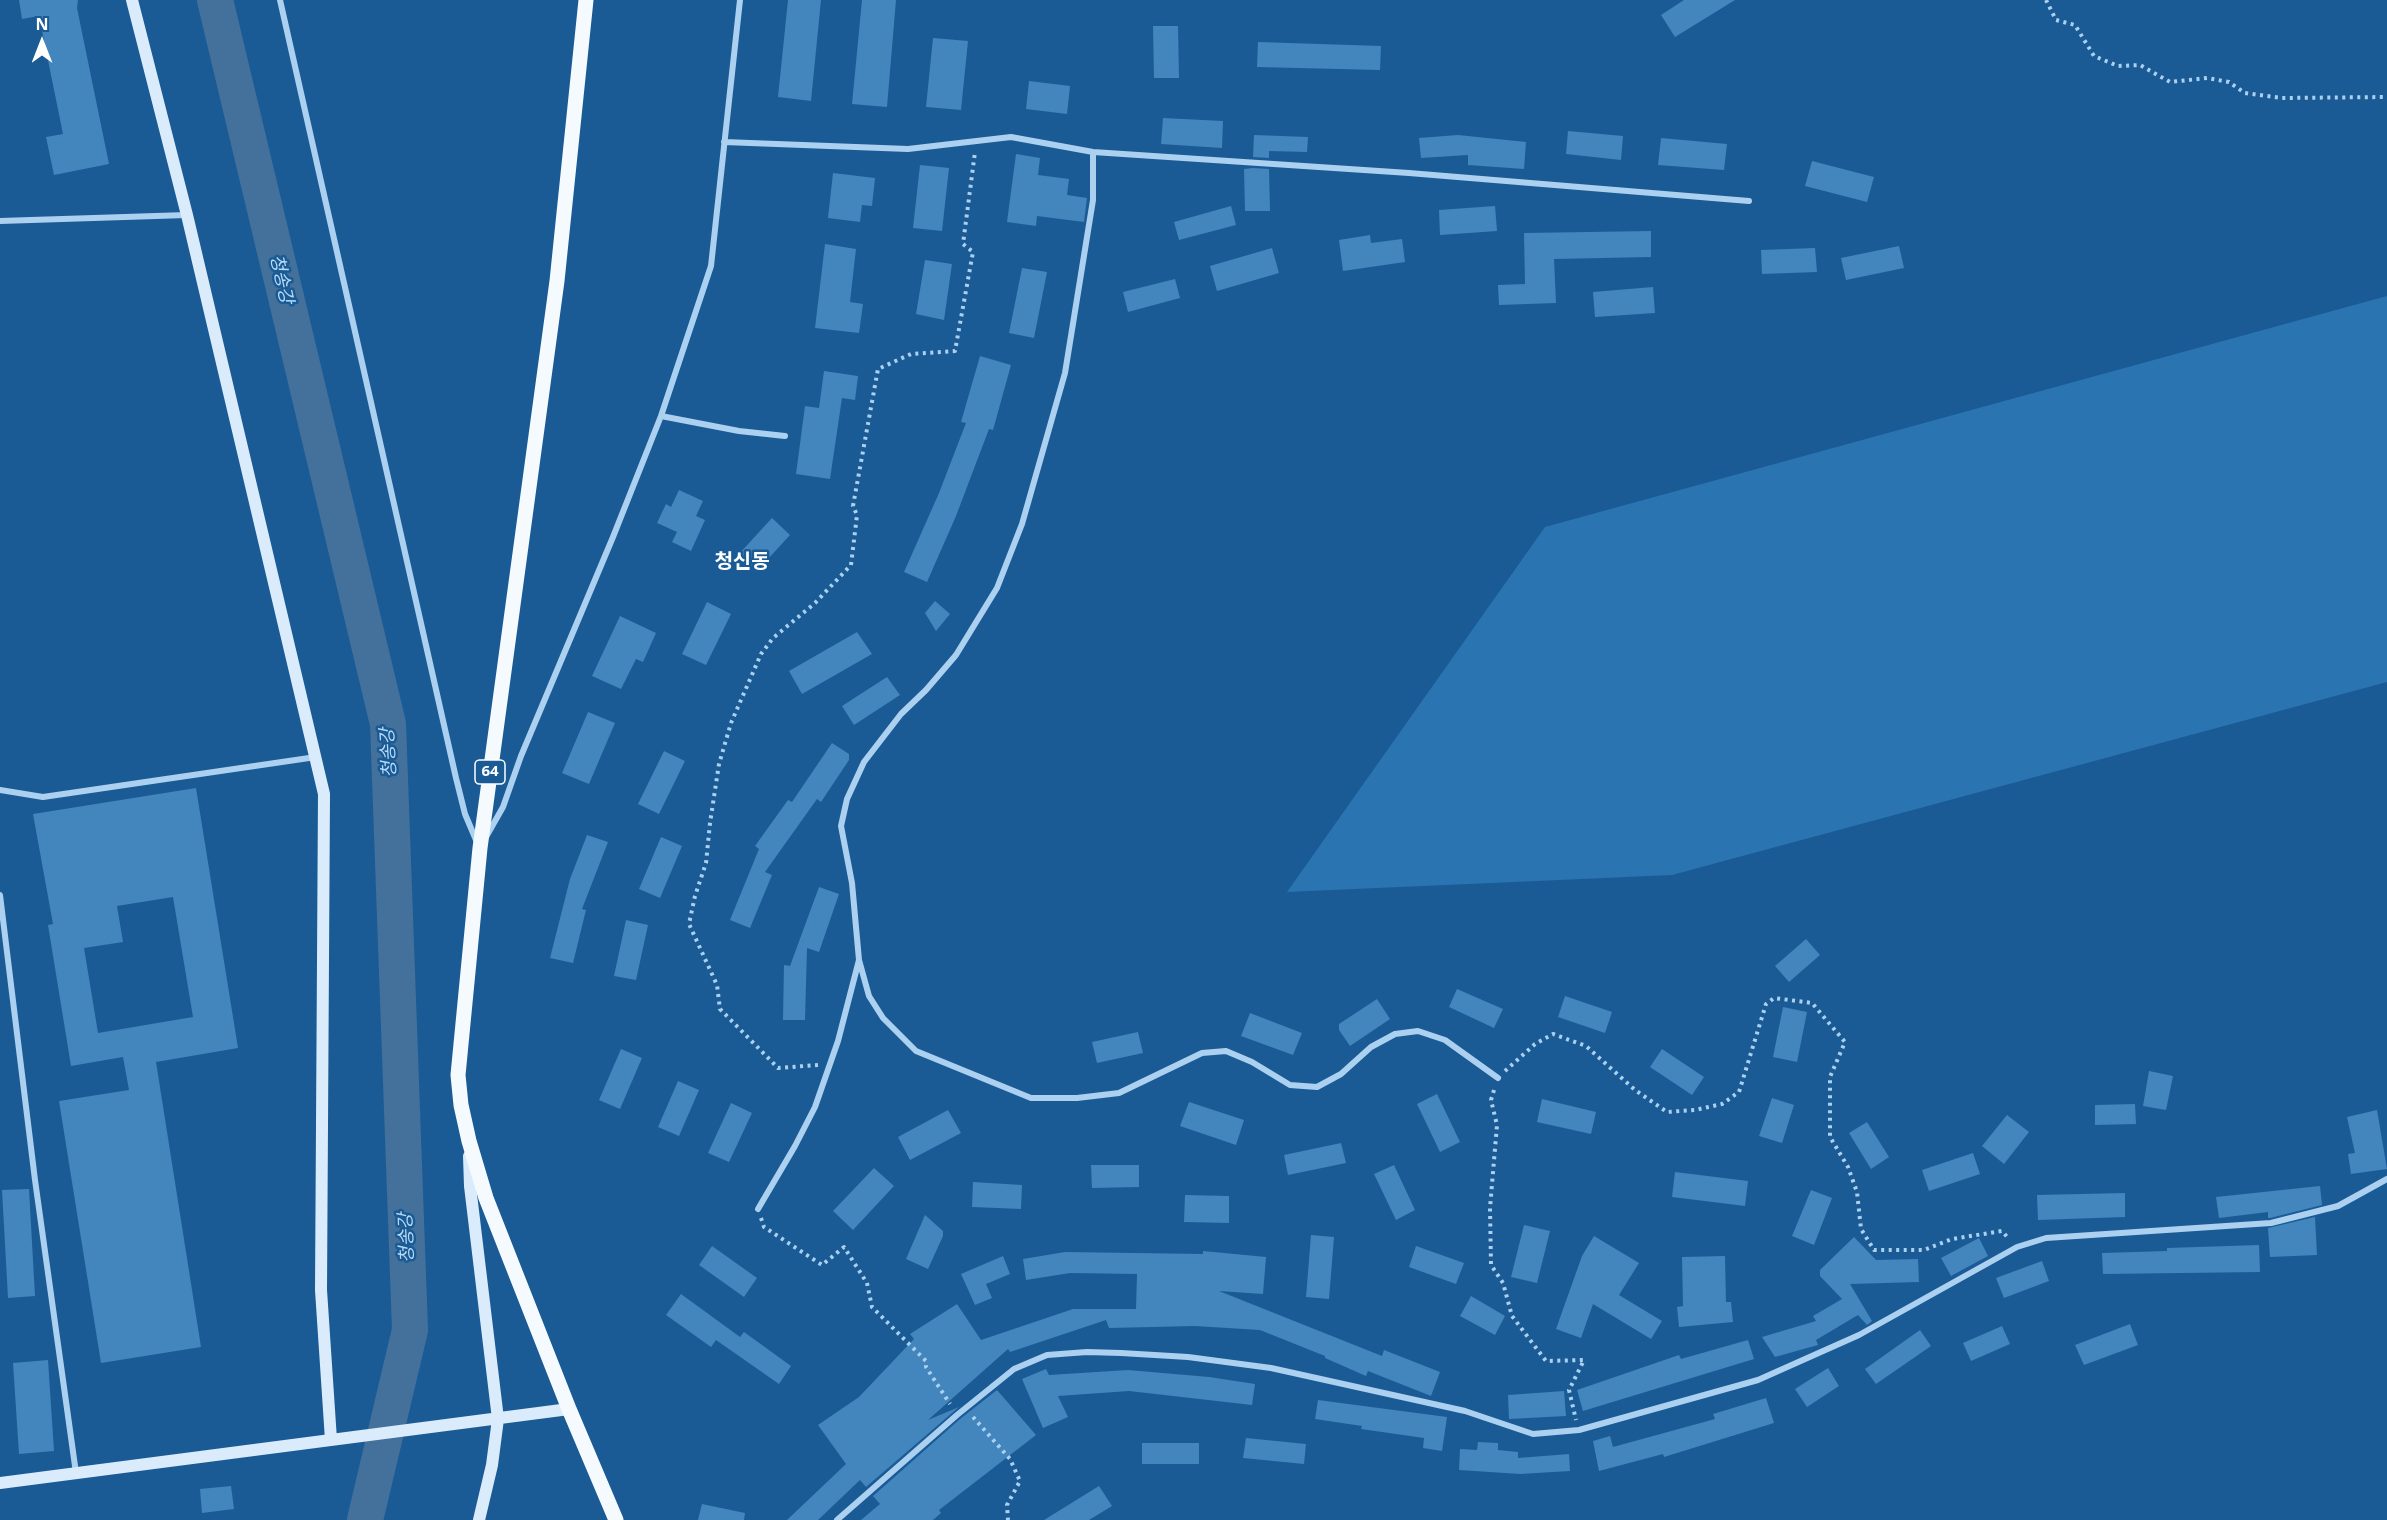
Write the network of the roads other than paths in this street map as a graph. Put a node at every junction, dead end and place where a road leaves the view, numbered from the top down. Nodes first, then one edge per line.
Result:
1 (132, 0) edge
2 (280, 0) edge
3 (586, 0) edge
4 (740, 0) edge
5 (724, 142) junction
6 (1093, 152) junction
7 (1749, 201) dead end
8 (187, 215) junction
9 (0, 221) edge
10 (661, 416) junction
11 (785, 436) dead end
12 (316, 757) junction
13 (0, 790) edge
14 (480, 848) junction
15 (0, 895) edge
16 (859, 960) junction
17 (1498, 1078) road end
18 (469, 1141) junction
19 (2387, 1179) edge
20 (758, 1209) road end
21 (569, 1409) junction
22 (498, 1419) junction
23 (331, 1440) junction
24 (76, 1473) junction
25 (0, 1483) edge
26 (479, 1520) edge
27 (616, 1520) edge
28 (837, 1520) edge

1 - 8 street
2 - 14 street
3 - 14 main road, 64
4 - 5 street
5 - 6 street
5 - 10 street
6 - 7 street
6 - 16 street
8 - 9 street
8 - 12 street
10 - 11 street
10 - 14 street
12 - 13 street
12 - 23 street
14 - 18 main road, 64
15 - 24 street
16 - 17 street
16 - 20 street
18 - 21 main road, 64
18 - 22 street
19 - 28 street
21 - 22 street
21 - 27 main road, 64
22 - 23 street
22 - 26 street
23 - 24 street
24 - 25 street

